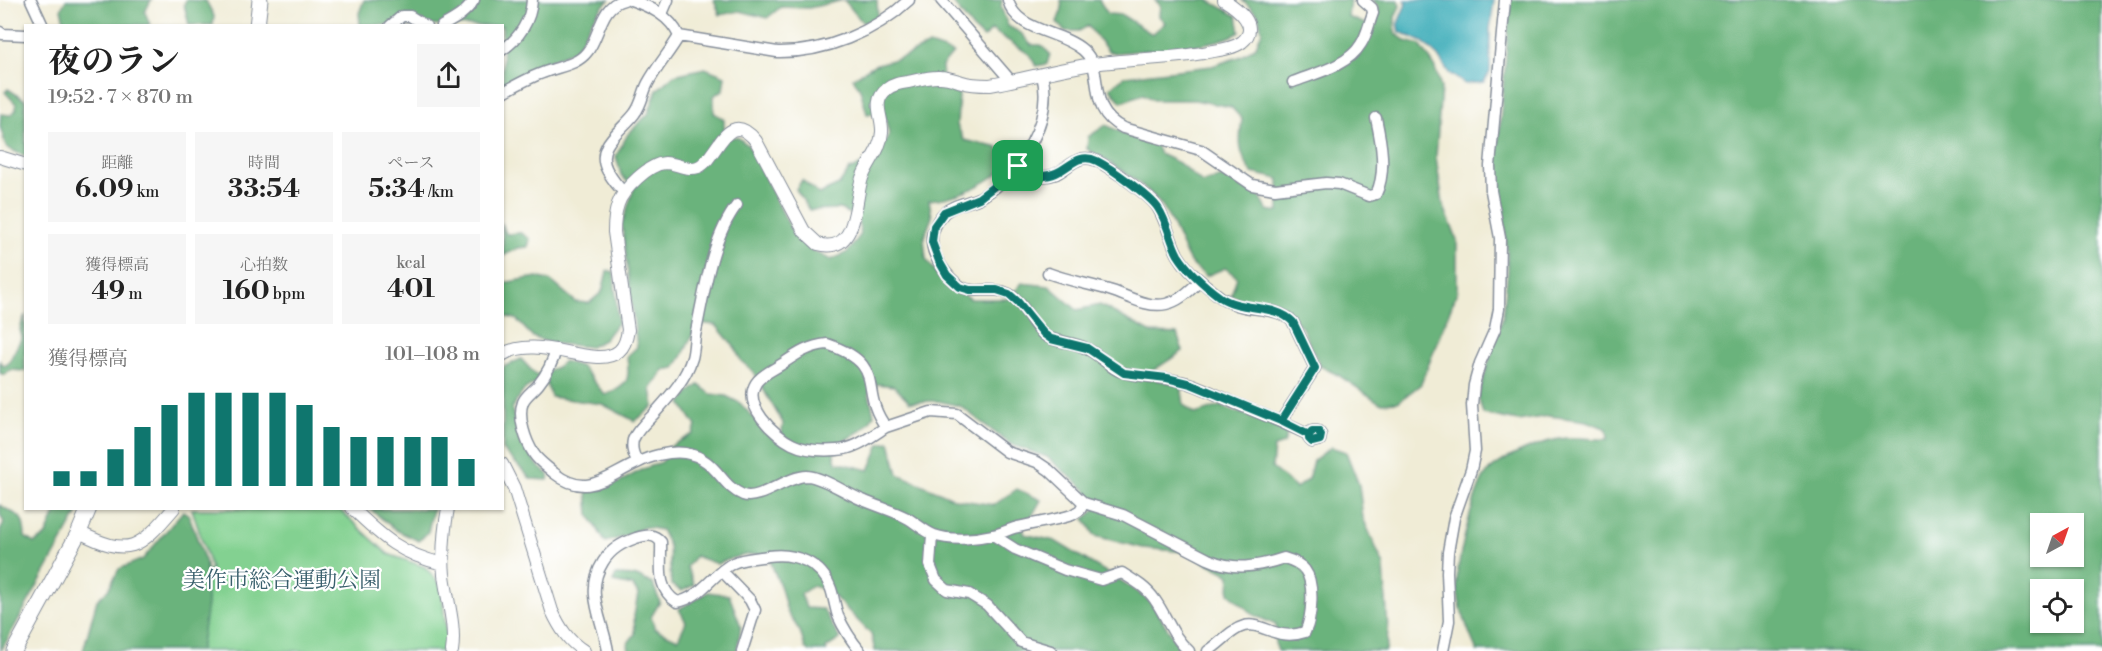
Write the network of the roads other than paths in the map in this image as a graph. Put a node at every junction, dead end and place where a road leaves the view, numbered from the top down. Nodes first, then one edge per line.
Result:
1 (31, 0) edge
2 (260, 0) edge
3 (474, 0) edge
4 (532, 0) edge
5 (624, 0) edge
6 (631, 0) edge
7 (668, 0) edge
8 (909, 0) edge
9 (941, 0) edge
10 (1008, 0) edge
11 (1224, 0) edge
12 (1363, 0) edge
13 (1505, 0) edge
14 (662, 14) junction
15 (42, 24) edge
16 (257, 24) edge
17 (392, 24) edge
18 (423, 24) edge
19 (446, 24) edge
20 (0, 32) edge
21 (24, 35) edge
22 (679, 36) junction
23 (504, 49) edge
24 (1092, 64) junction
25 (1042, 75) junction
26 (1011, 81) junction
27 (1293, 82) dead end
28 (504, 92) edge
29 (1376, 118) dead end
30 (0, 157) edge
31 (24, 164) edge
32 (1018, 166) junction
33 (624, 192) junction
34 (737, 205) dead end
35 (1048, 273) dead end
36 (1200, 281) junction
37 (556, 349) junction
38 (504, 354) edge
39 (1281, 421) junction
40 (886, 427) junction
41 (1309, 435) dead end
42 (637, 462) junction
43 (504, 468) edge
44 (1084, 503) junction
45 (88, 510) edge
46 (172, 510) edge
47 (354, 510) edge
48 (448, 510) edge
49 (79, 532) junction
50 (933, 535) junction
51 (993, 535) junction
52 (443, 564) junction
53 (722, 571) junction
54 (14, 651) edge
55 (452, 651) edge
56 (584, 651) edge
57 (608, 651) edge
58 (742, 651) edge
59 (860, 651) edge
60 (1051, 651) edge
61 (1190, 651) edge
62 (1208, 651) edge
63 (1443, 651) edge

1 - 15 street
2 - 16 main road
3 - 19 street
4 - 23 street
5 - 28 street
6 - 14 street
7 - 14 street
8 - 22 street
9 - 26 street
10 - 24 street
11 - 24 street
12 - 27 street
13 - 63 street
14 - 22 street
17 - 18 street
20 - 21 street
22 - 33 street
24 - 25 street
24 - 29 street
25 - 26 street
25 - 32 street
26 - 33 street
30 - 31 street
32 - 36 street
32 - 39 street
33 - 37 street
34 - 42 street
35 - 36 street
36 - 39 street
37 - 38 street
37 - 42 street
39 - 41 street
40 - 40 street
40 - 44 street
42 - 50 street
43 - 56 street
44 - 51 street
44 - 62 street
45 - 49 main road
46 - 49 street
47 - 52 street
48 - 52 street
49 - 54 main road
50 - 51 street
50 - 60 street
51 - 61 street
52 - 55 street
53 - 57 street
53 - 58 street
53 - 59 street

